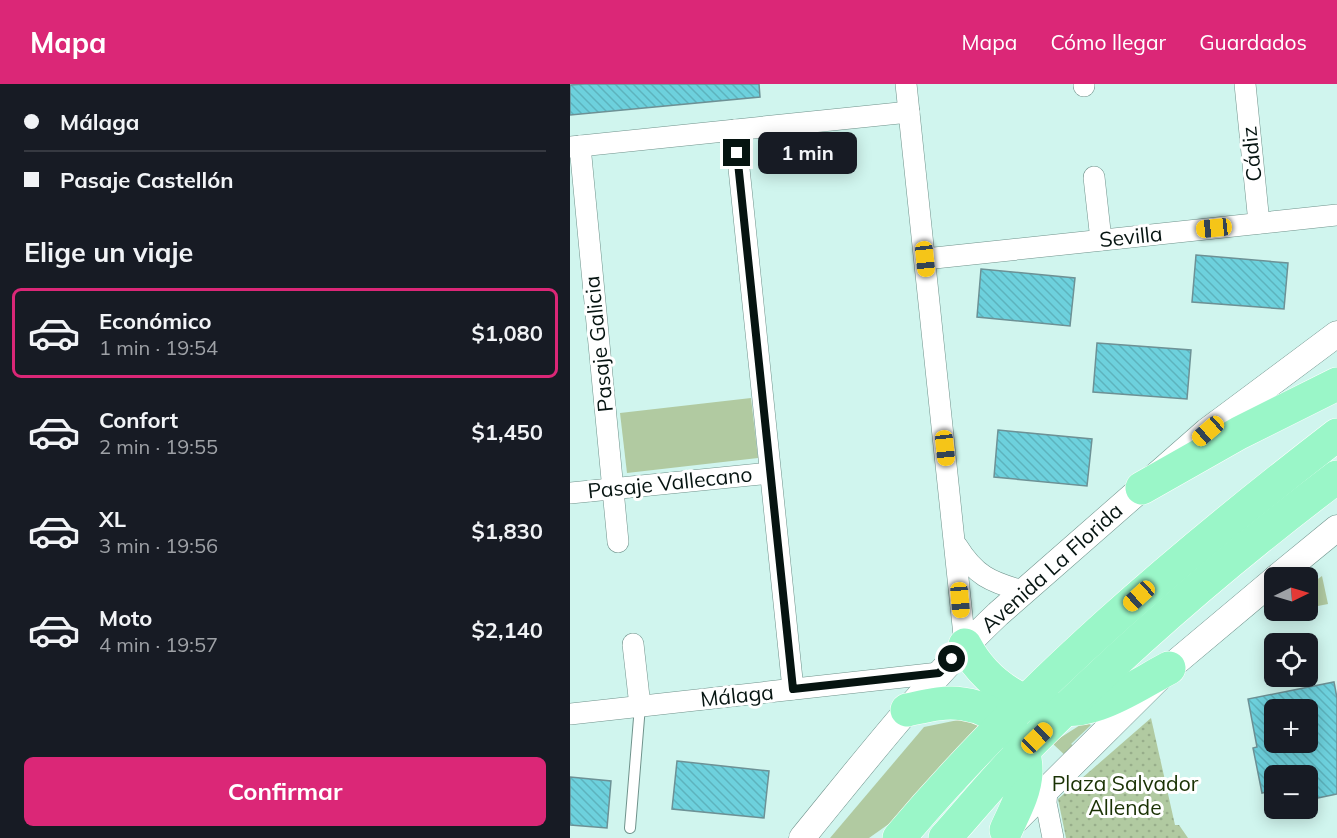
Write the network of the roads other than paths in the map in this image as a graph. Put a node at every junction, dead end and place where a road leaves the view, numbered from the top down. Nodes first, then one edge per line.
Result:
1 (906, 84) edge
2 (1245, 84) edge
3 (909, 112) junction
4 (735, 130) junction
5 (575, 147) edge
6 (1094, 177) dead end
7 (1337, 215) edge
8 (1259, 224) junction
9 (1101, 240) junction
10 (925, 259) junction
11 (1337, 334) edge
12 (1337, 384) edge
13 (1337, 435) edge
14 (770, 473) junction
15 (1337, 477) edge
16 (1143, 488) junction
17 (613, 489) junction
18 (570, 493) edge
19 (1337, 528) edge
20 (618, 542) dead end
21 (955, 543) junction
22 (1289, 567) edge
23 (1264, 588) edge
24 (1023, 591) junction
25 (633, 644) dead end
26 (965, 645) junction
27 (1169, 668) junction
28 (939, 673) junction
29 (793, 689) junction
30 (640, 706) junction
31 (1066, 709) junction
32 (907, 710) junction
33 (1016, 713) junction
34 (570, 714) edge
35 (1023, 751) junction
36 (1047, 790) junction
37 (630, 828) dead end
38 (1003, 834) edge
39 (802, 838) edge
40 (899, 838) edge
41 (945, 838) edge
42 (1053, 838) edge

1 - 3 street
2 - 8 street, Cádiz
3 - 4 street
3 - 10 street
4 - 5 street
4 - 14 street
5 - 17 street, Pasaje Galicia
6 - 9 street
7 - 8 street, Sevilla
8 - 9 street, Sevilla
9 - 10 street, Sevilla
10 - 21 street
11 - 16 street, Avenida La Florida
12 - 16 main road
13 - 33 main road
14 - 17 street, Pasaje Vallecano
14 - 29 street
15 - 31 main road
16 - 24 street, Avenida La Florida
17 - 18 street, Pasaje Vallecano
17 - 20 street, Pasaje Galicia
19 - 22 street
21 - 24 street
21 - 26 street
23 - 27 street
24 - 26 street, Avenida La Florida
25 - 30 street
26 - 28 street, Avenida La Florida
26 - 33 main road
27 - 31 main road
27 - 36 street
28 - 29 street, Málaga
28 - 32 street, Avenida La Florida
29 - 30 street, Málaga
30 - 34 street, Málaga
30 - 37 lane
31 - 33 main road
31 - 35 main road
32 - 33 main road
32 - 39 street, Avenida La Florida
33 - 35 main road
33 - 40 main road
35 - 38 main road
35 - 41 main road
36 - 38 street
36 - 42 street

